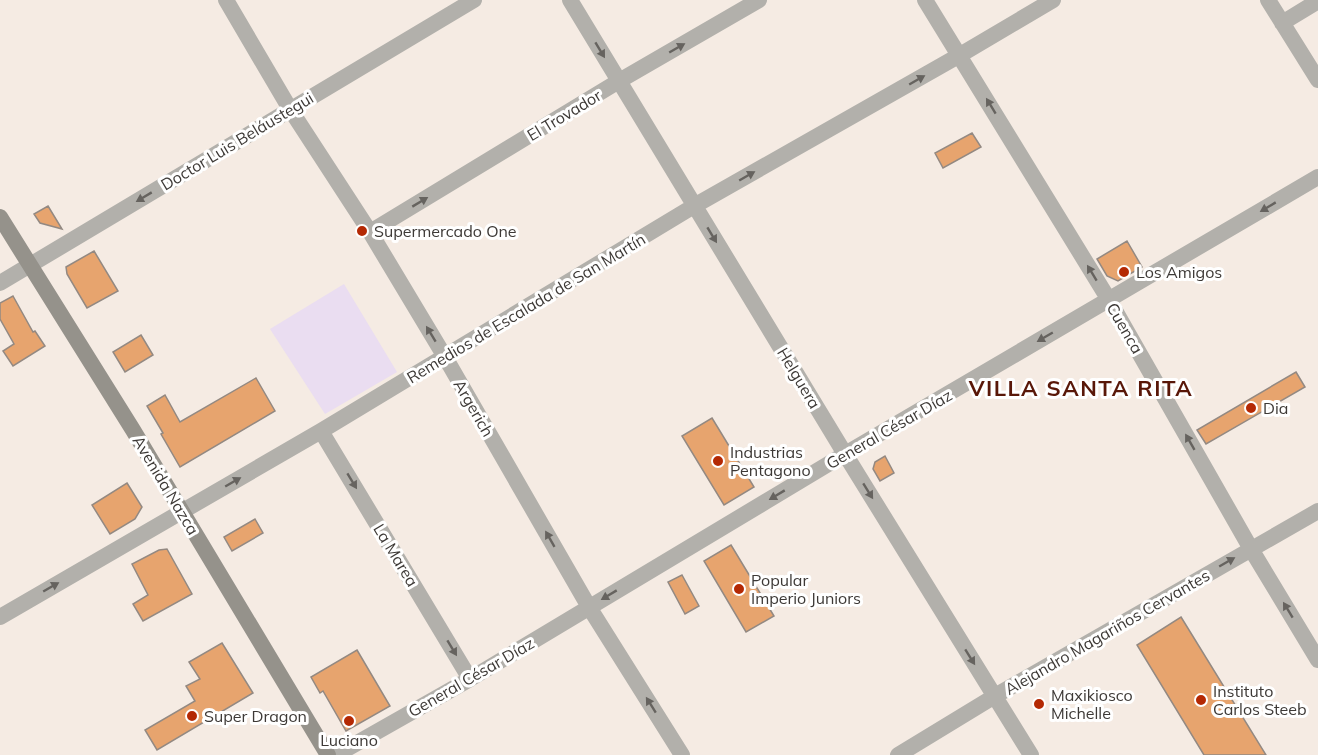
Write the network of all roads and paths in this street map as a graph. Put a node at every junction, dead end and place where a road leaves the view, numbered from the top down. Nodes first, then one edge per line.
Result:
1 (226, 0) edge
2 (474, 0) edge
3 (570, 0) edge
4 (759, 0) edge
5 (925, 0) edge
6 (1053, 0) edge
7 (1268, 0) edge
8 (1318, 1) edge
9 (1282, 22) junction
10 (960, 56) junction
11 (1318, 80) edge
12 (619, 81) junction
13 (290, 109) junction
14 (1318, 177) edge
15 (694, 206) junction
16 (0, 217) edge
17 (370, 232) junction
18 (30, 265) junction
19 (0, 283) edge
20 (1109, 300) junction
21 (445, 357) junction
22 (321, 430) junction
23 (845, 454) junction
24 (182, 511) junction
25 (1318, 511) edge
26 (1251, 549) junction
27 (589, 607) junction
28 (0, 616) edge
29 (1318, 660) edge
30 (470, 679) junction
31 (995, 696) junction
32 (328, 755) edge
33 (336, 755) edge
34 (682, 755) edge
35 (898, 755) edge
36 (1030, 755) edge

1 - 13 street, Argerich
2 - 13 street, Doctor Luis Beláustegui
3 -> 12 street, Helguera
12 -> 4 street, El Trovador
5 - 10 street, Cuenca
6 - 10 street, Remedios de Escalada de San Martín
7 - 9 street
8 - 9 street
9 - 11 street
15 -> 10 street, Remedios de Escalada de San Martín
20 -> 10 street, Cuenca
12 - 15 street, Helguera
17 -> 12 street, El Trovador
13 - 17 street, Argerich
13 -> 18 street, Doctor Luis Beláustegui
14 -> 20 street, General César Díaz
15 - 21 street, Remedios de Escalada de San Martín
15 -> 23 street, Helguera
16 - 18 main road, Avenida Nazca
21 -> 17 street, Argerich
18 - 19 street, Doctor Luis Beláustegui
18 - 24 main road, Avenida Nazca
20 -> 23 street, General César Díaz
26 -> 20 street, Cuenca
21 - 22 street, Remedios de Escalada de San Martín
27 -> 21 street, Argerich
24 -> 22 street, Remedios de Escalada de San Martín
22 -> 30 street, La Marea
23 -> 27 street, General César Díaz
23 -> 31 street, Helguera
28 -> 24 street, Remedios de Escalada de San Martín
24 - 32 main road, Avenida Nazca
25 - 26 street, Alejandro Magariños Cervantes
29 -> 26 street, Cuenca
31 -> 26 street, Alejandro Magariños Cervantes
27 - 30 street, General César Díaz
34 -> 27 street, Argerich
30 - 33 street, General César Díaz
31 - 35 street, Alejandro Magariños Cervantes
31 - 36 street, Helguera

